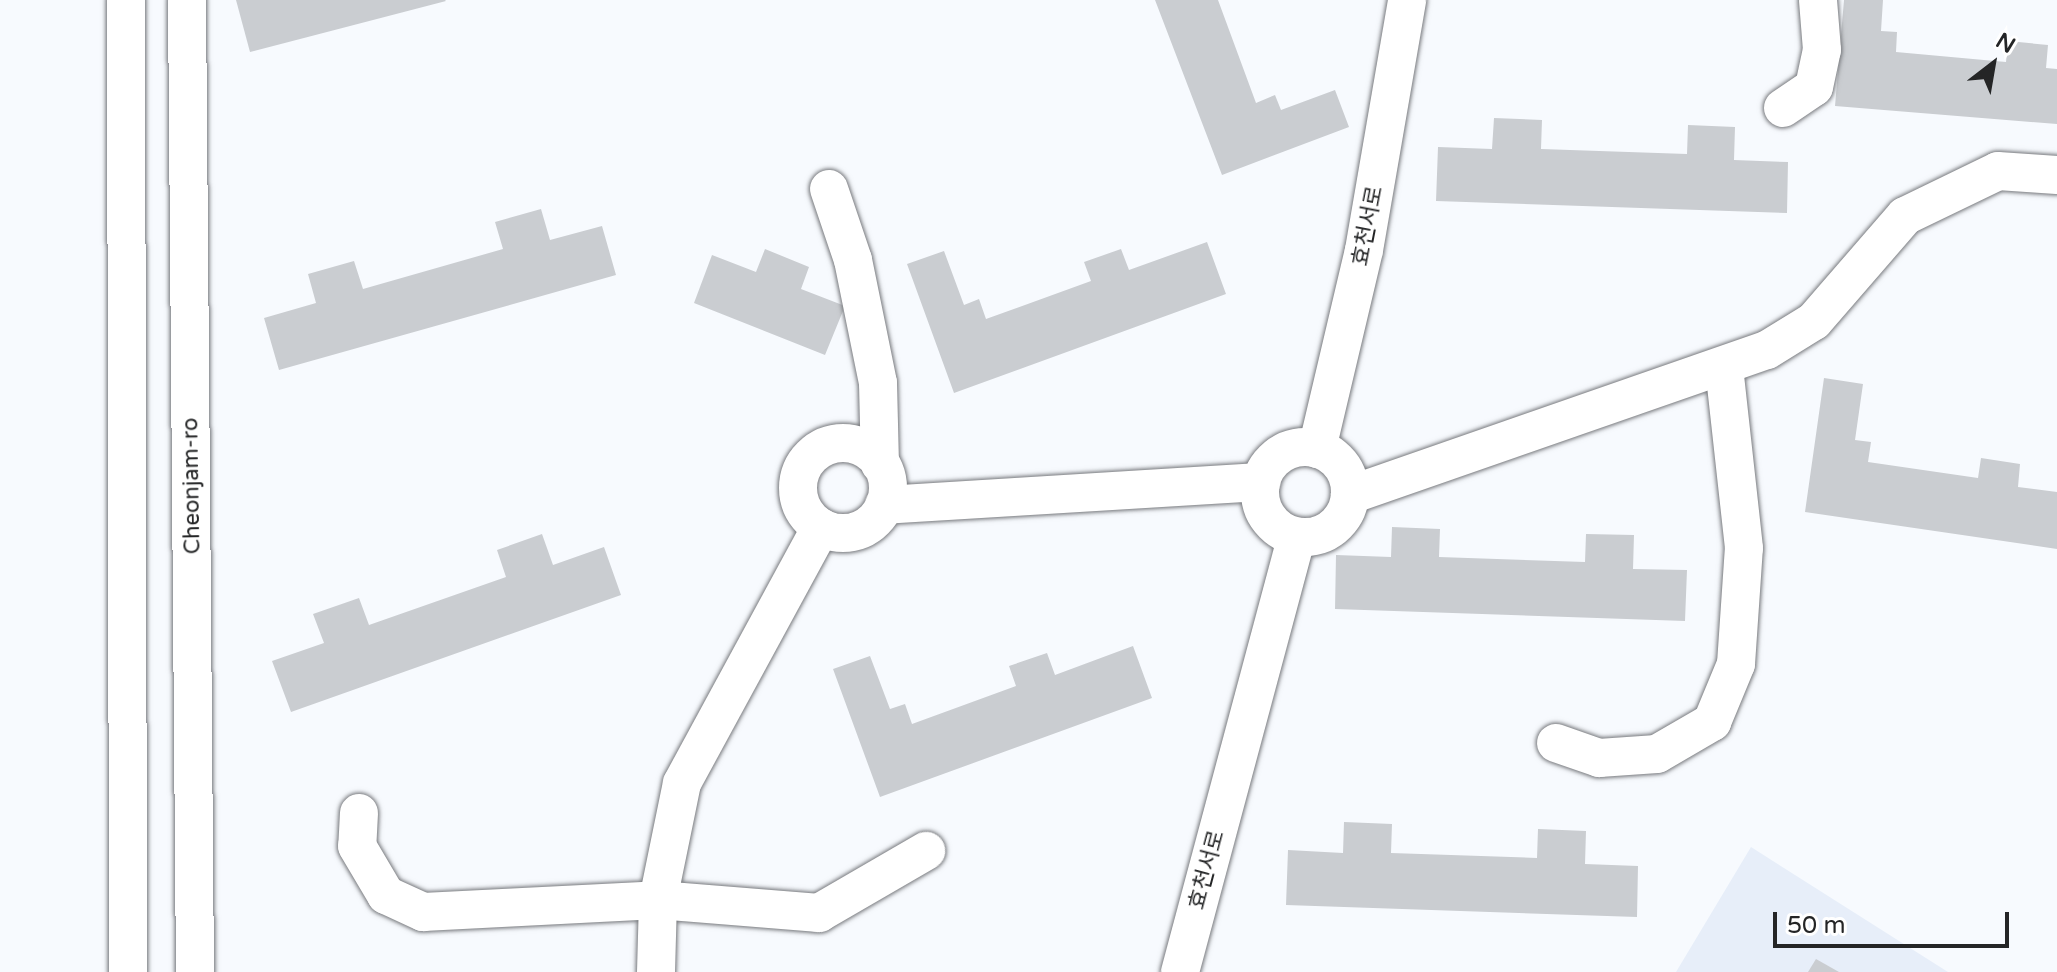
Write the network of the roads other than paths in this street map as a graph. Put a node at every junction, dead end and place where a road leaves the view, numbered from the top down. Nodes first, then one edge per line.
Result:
1 (126, 0) edge
2 (187, 0) edge
3 (1407, 0) edge
4 (1818, 0) edge
5 (1783, 108) dead end
6 (2057, 175) edge
7 (829, 189) dead end
8 (1724, 367) junction
9 (1317, 449) junction
10 (880, 464) junction
11 (1261, 482) junction
12 (1350, 495) junction
13 (884, 505) junction
14 (821, 527) junction
15 (1297, 536) junction
16 (1556, 743) dead end
17 (359, 813) dead end
18 (926, 851) dead end
19 (658, 900) junction
20 (128, 972) edge
21 (195, 972) edge
22 (656, 972) edge
23 (1180, 972) edge

1 - 20 street
2 - 21 street, Cheonjam-ro
3 - 9 street, 효천서로
4 - 5 street
6 - 8 street
7 - 10 street
8 - 12 street
8 - 16 street
9 - 11 street
9 - 12 street
10 - 13 street
10 - 14 street
11 - 13 street
11 - 15 street
12 - 15 street
13 - 14 street
14 - 19 street
15 - 23 street, 효천서로
17 - 19 street
18 - 19 street
19 - 22 street

